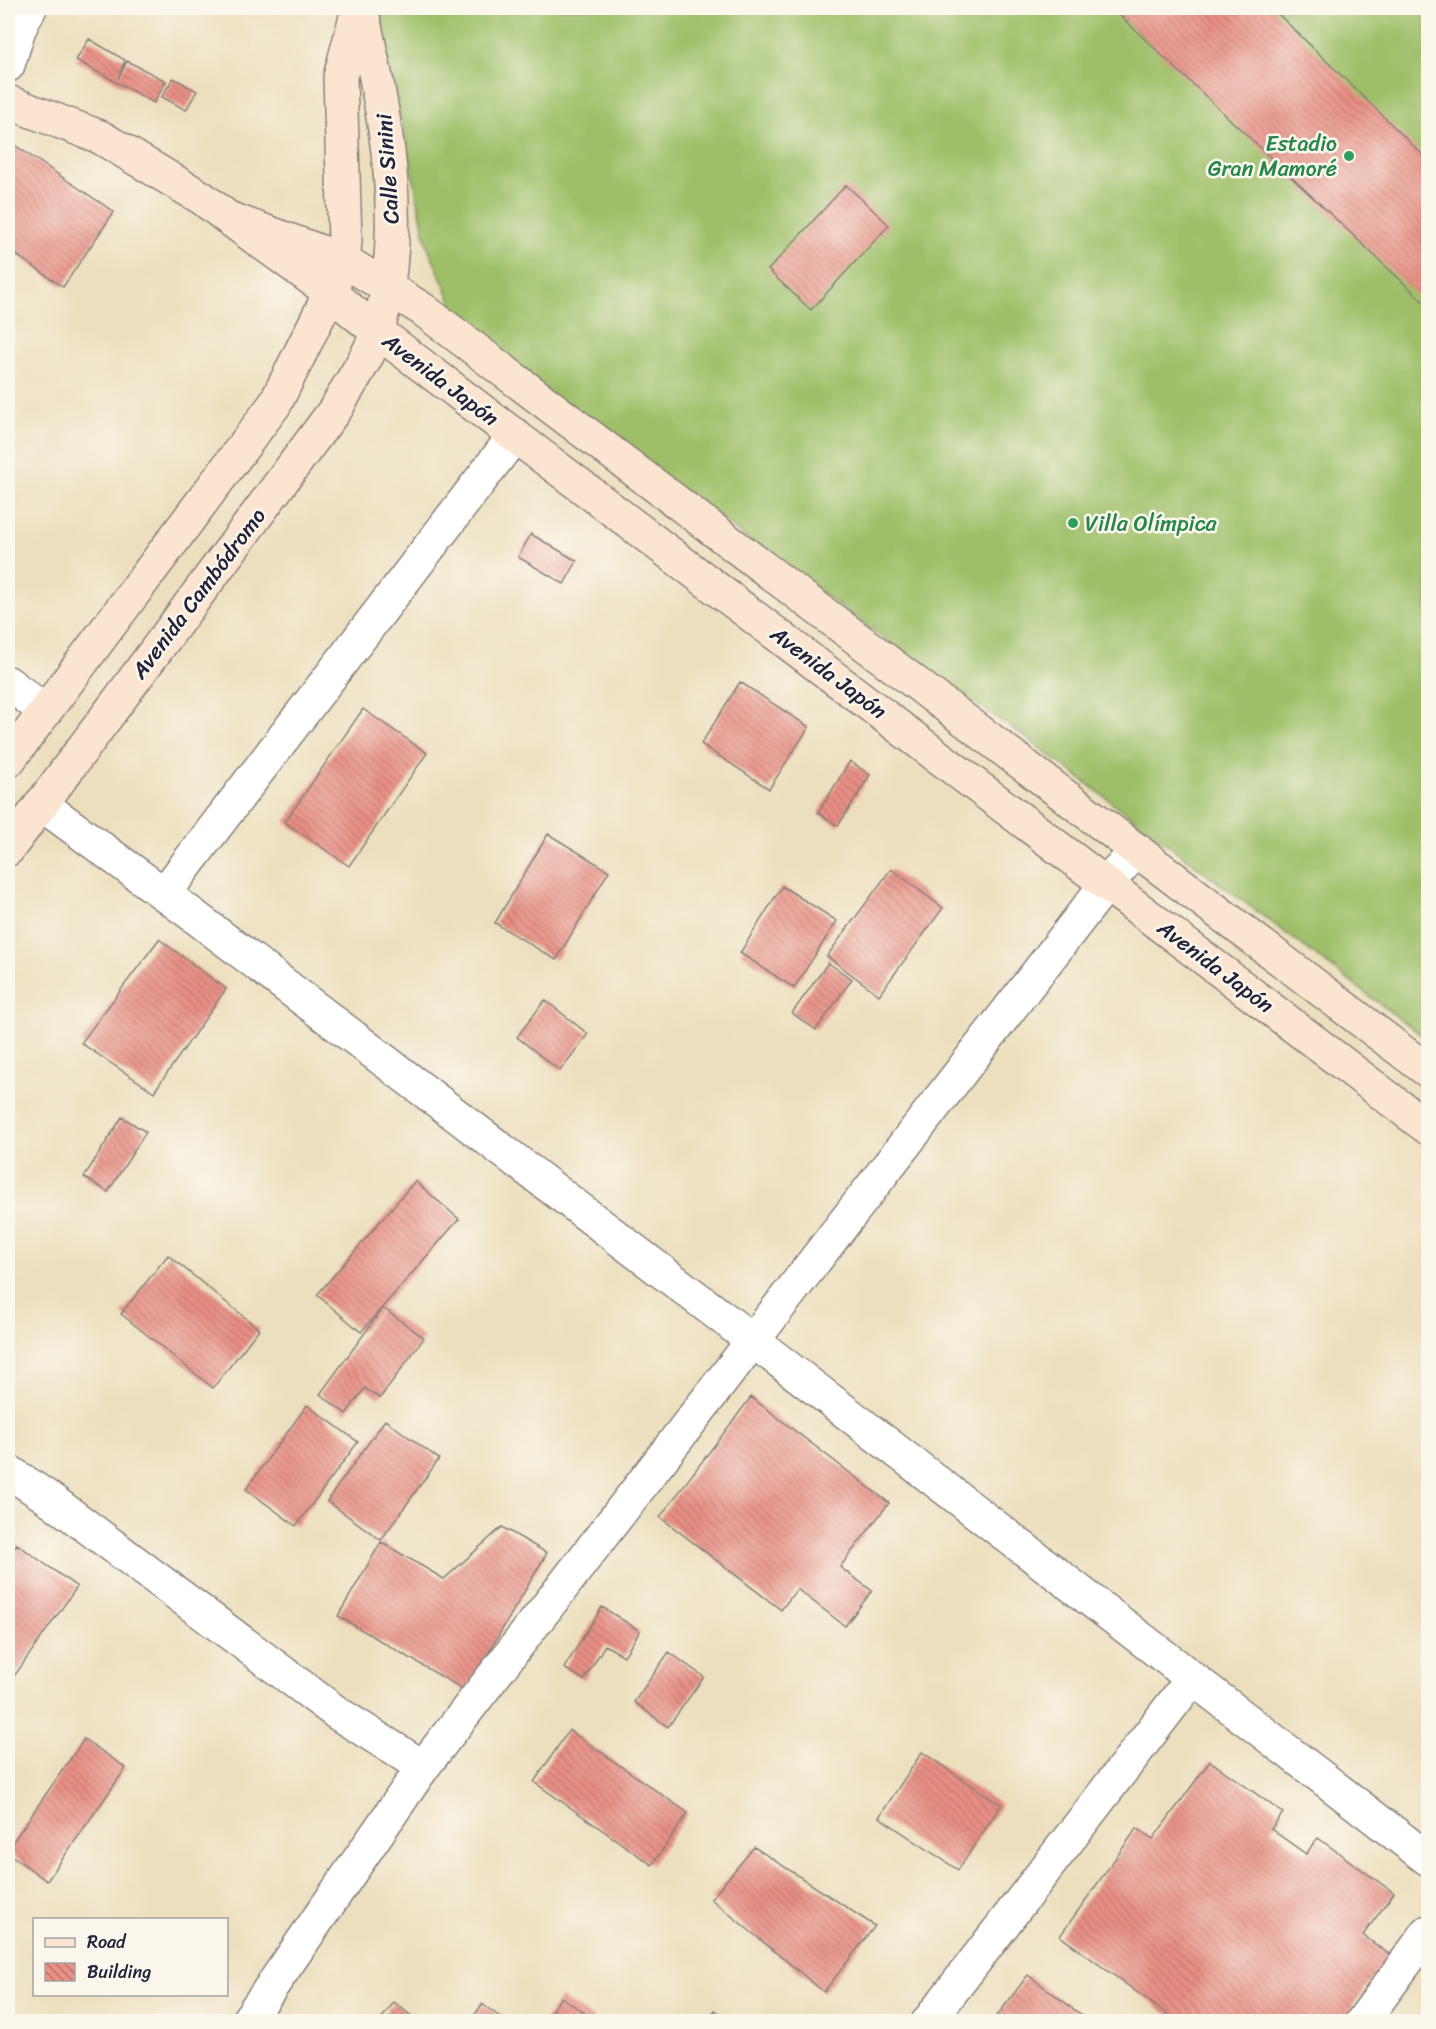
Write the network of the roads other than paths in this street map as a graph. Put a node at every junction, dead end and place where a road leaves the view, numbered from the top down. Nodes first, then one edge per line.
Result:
1 (30, 8) edge
2 (360, 8) edge
3 (8, 65) edge
4 (8, 102) edge
5 (228, 218) junction
6 (343, 260) junction
7 (386, 287) junction
8 (330, 293) junction
9 (378, 332) junction
10 (515, 435) junction
11 (8, 683) edge
12 (45, 711) junction
13 (8, 761) edge
14 (41, 804) junction
15 (8, 849) edge
16 (1137, 850) junction
17 (1107, 883) junction
18 (164, 894) junction
19 (1428, 1071) edge
20 (1428, 1128) edge
21 (752, 1340) junction
22 (8, 1471) edge
23 (1192, 1679) junction
24 (423, 1767) junction
25 (1428, 1859) edge
26 (1428, 1932) edge
27 (247, 2022) edge
28 (928, 2022) edge
29 (1362, 2022) edge

1 - 3 street
2 - 6 street, Calle Sinini
2 - 7 street, Calle Sinini
4 - 5 street, Avenida Japón
5 - 6 street, Avenida Japón
5 - 8 street, Avenida Japón
6 - 7 street, Avenida Japón
6 - 8 street, Calle Sinini
7 - 9 street, Calle Sinini
7 - 16 street, Avenida Japón
8 - 9 street, Avenida Japón
8 - 12 street
9 - 10 street, Avenida Japón
9 - 14 street, Avenida Cambódromo
10 - 17 street, Avenida Japón
10 - 18 street
11 - 12 street
12 - 13 street
14 - 15 street, Avenida Cambódromo
14 - 18 street
16 - 17 street
16 - 19 street, Avenida Japón
17 - 20 street, Avenida Japón
17 - 21 street
18 - 21 street
21 - 23 street
21 - 24 street
22 - 24 street
23 - 25 street
23 - 28 street
24 - 27 street
26 - 29 street

